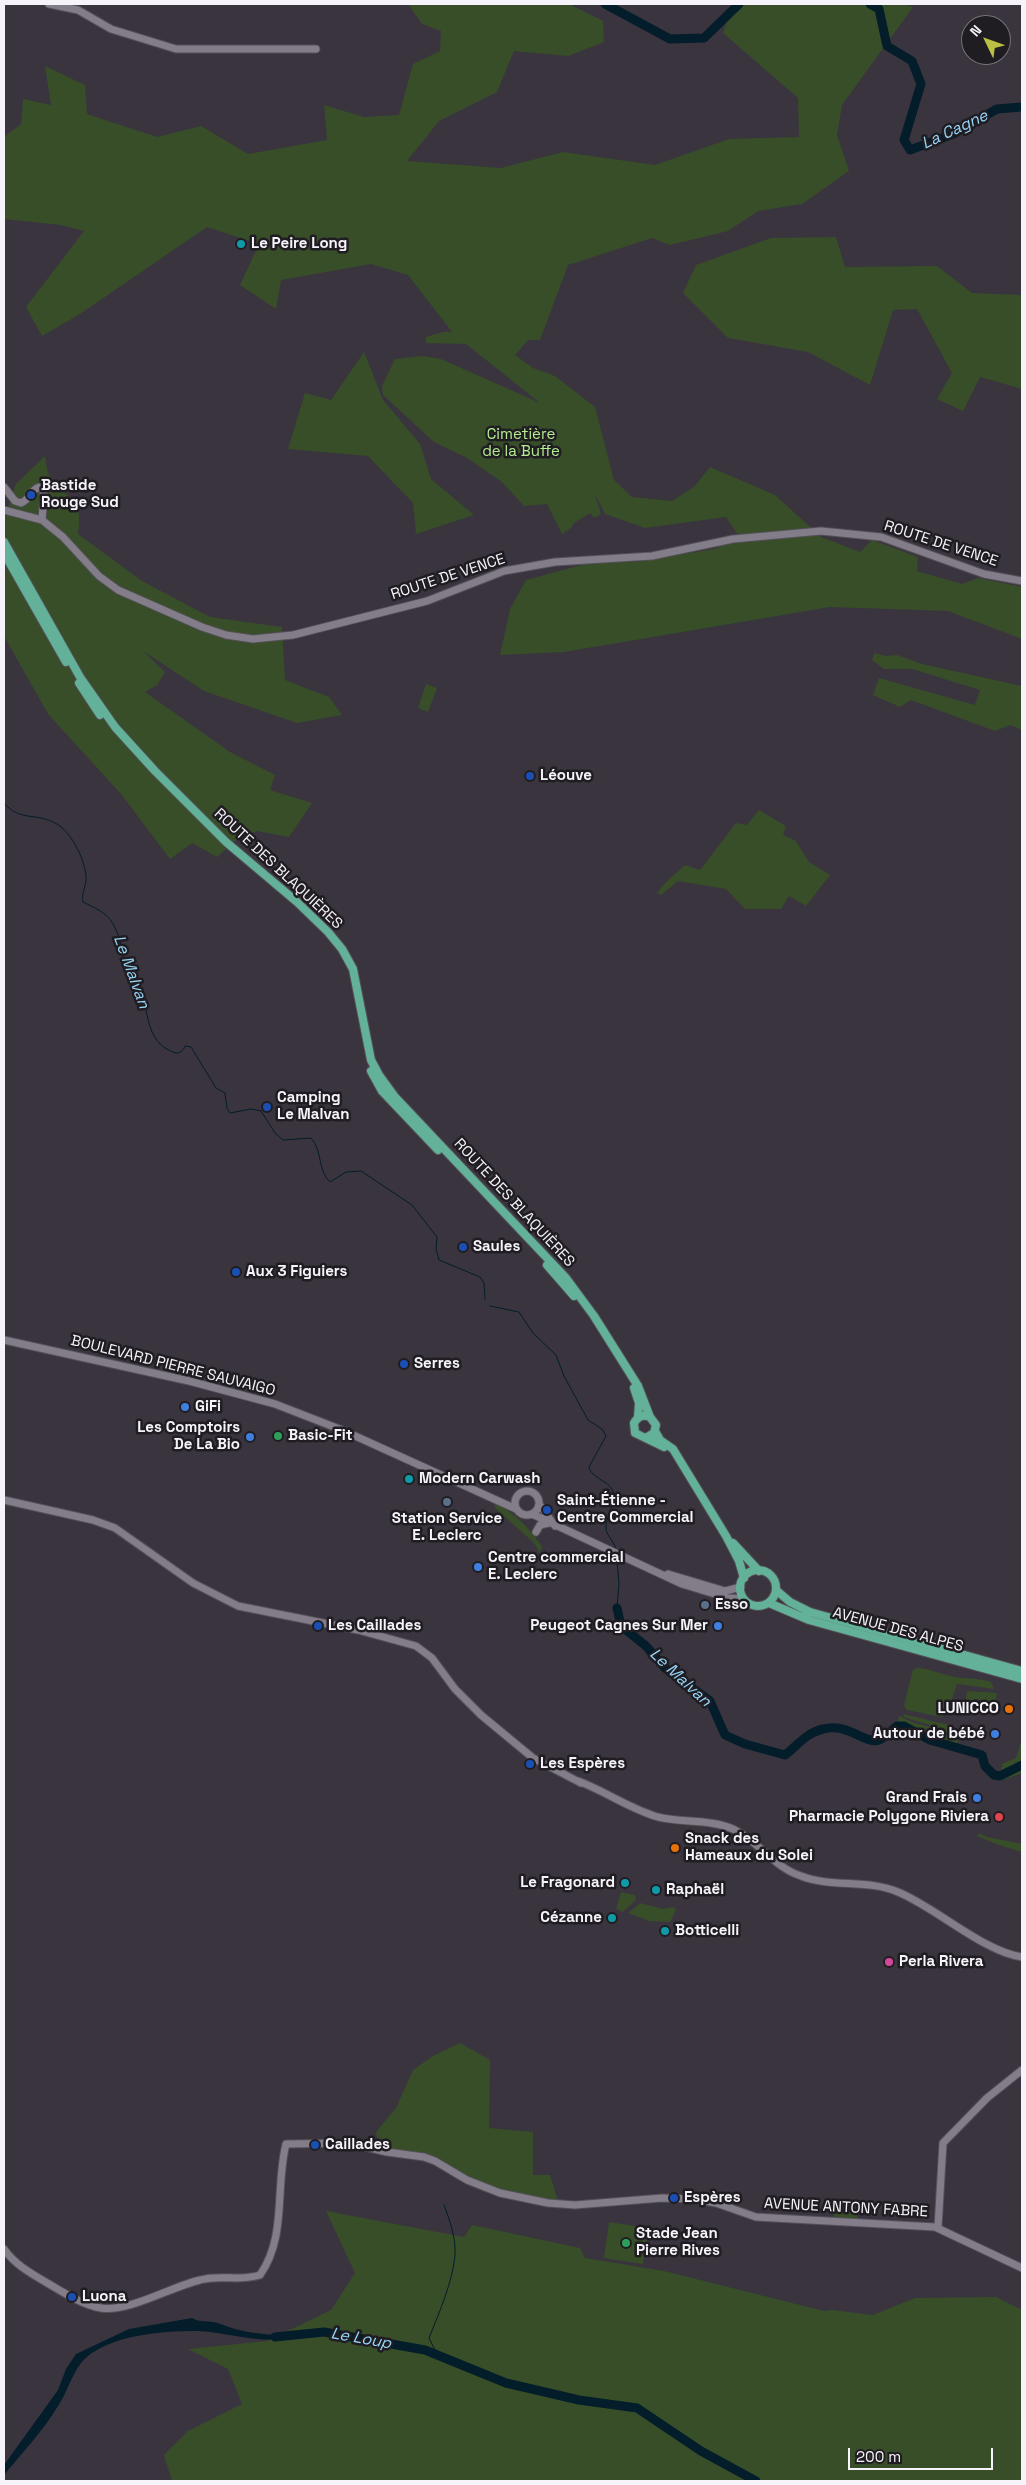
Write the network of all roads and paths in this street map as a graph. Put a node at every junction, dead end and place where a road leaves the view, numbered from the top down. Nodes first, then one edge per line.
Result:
1 (49, 4) edge
2 (316, 49) dead end
3 (4, 488) edge
4 (4, 510) edge
5 (42, 520) junction
6 (4, 542) edge
7 (4, 553) edge
8 (1022, 581) edge
9 (606, 1337) junction
10 (4, 1340) edge
11 (629, 1374) junction
12 (638, 1417) junction
13 (650, 1417) junction
14 (655, 1431) junction
15 (646, 1438) junction
16 (677, 1458) junction
17 (516, 1497) junction
18 (497, 1499) junction
19 (4, 1500) edge
20 (539, 1504) junction
21 (516, 1509) junction
22 (532, 1514) junction
23 (552, 1525) junction
24 (536, 1532) dead end
25 (726, 1536) junction
26 (759, 1570) junction
27 (660, 1574) junction
28 (744, 1578) junction
29 (741, 1587) junction
30 (776, 1590) junction
31 (744, 1599) junction
32 (768, 1603) junction
33 (1022, 1671) edge
34 (1022, 1679) edge
35 (1022, 1957) edge
36 (1022, 2070) edge
37 (938, 2227) junction
38 (4, 2249) edge
39 (1022, 2268) edge

1 - 2 main road
3 - 5 main road
4 - 5 main road, ROUTE DE VENCE
5 - 8 main road, ROUTE DE VENCE
6 - 9 main road, ROUTE DES BLAQUIÈRES
7 - 9 main road, ROUTE DES BLAQUIÈRES
9 - 11 main road, ROUTE DES BLAQUIÈRES
10 - 18 main road, BOULEVARD PIERRE SAUVAIGO
11 - 12 main road
11 - 13 main road
12 - 13 main road
12 - 15 main road
13 - 14 main road
14 - 15 main road
14 - 16 main road
15 - 16 main road
16 - 25 main road
17 - 18 main road, BOULEVARD PIERRE SAUVAIGO
17 - 20 main road
17 - 21 main road
18 - 21 main road, BOULEVARD PIERRE SAUVAIGO
19 - 35 main road
20 - 22 main road
20 - 23 main road
21 - 22 main road
22 - 23 main road
23 - 24 main road
23 - 27 main road
25 - 26 main road
25 - 28 main road
26 - 28 main road
26 - 30 main road
27 - 29 main road
27 - 31 main road
28 - 29 main road
29 - 31 main road
30 - 32 main road
30 - 33 main road, AVENUE DES ALPES
31 - 32 main road
32 - 34 main road, AVENUE DES ALPES
36 - 37 main road
37 - 38 main road, AVENUE ANTONY FABRE
37 - 39 main road

